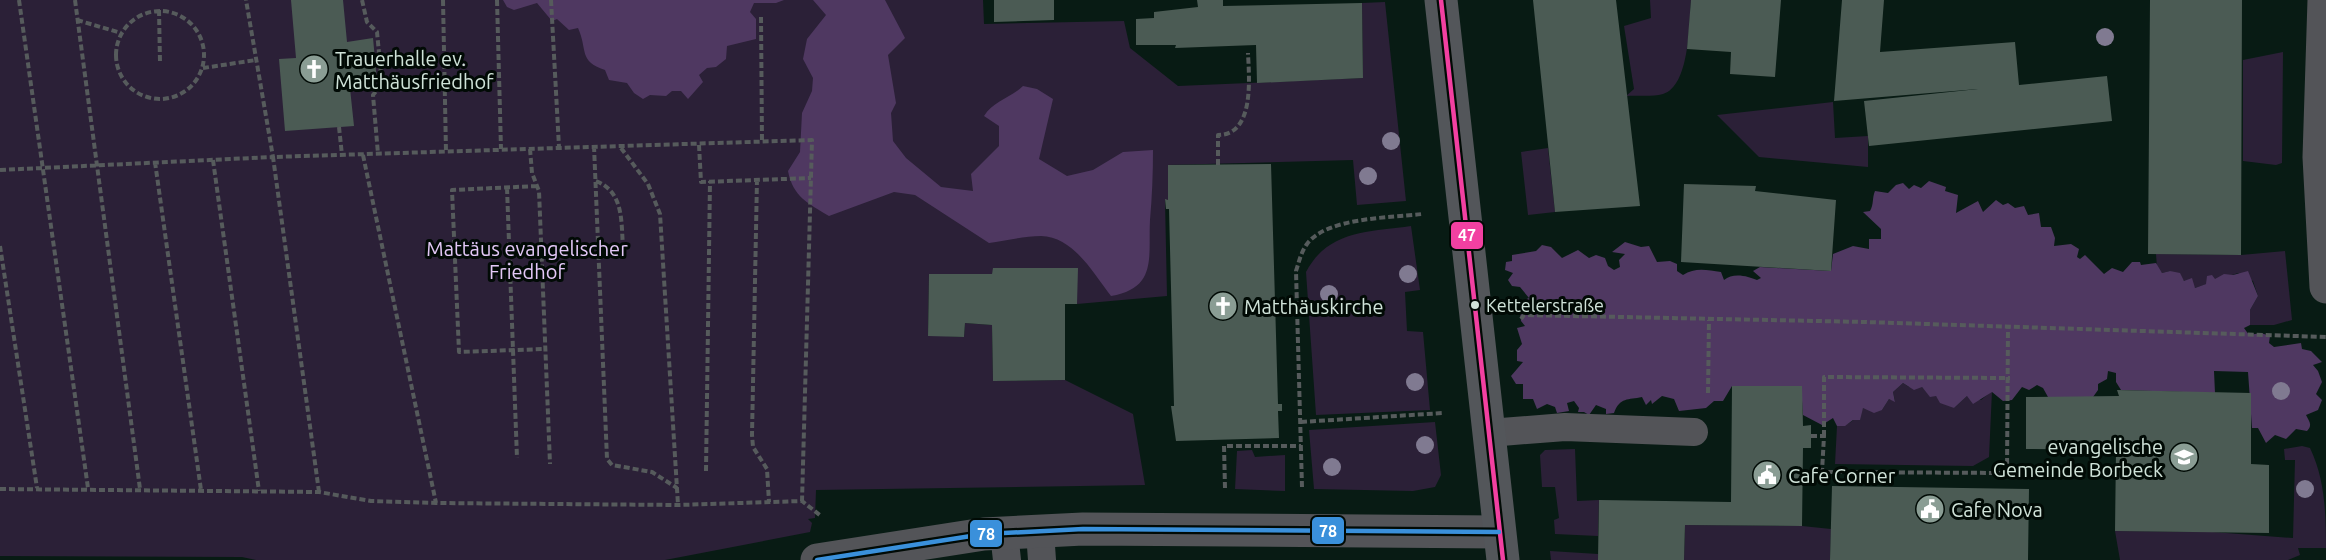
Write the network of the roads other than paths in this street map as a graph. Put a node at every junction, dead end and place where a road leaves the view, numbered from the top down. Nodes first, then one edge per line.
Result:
1 (1441, 0) edge
2 (2324, 0) edge
3 (2326, 287) edge
4 (1695, 432) dead end
5 (1489, 433) junction
6 (1041, 546) edge
7 (1501, 546) edge
8 (1005, 547) edge
9 (817, 560) edge

1 - 5 main road
2 - 3 street
4 - 5 lane
5 - 7 main road
6 - 7 street
6 - 8 street
8 - 9 street

